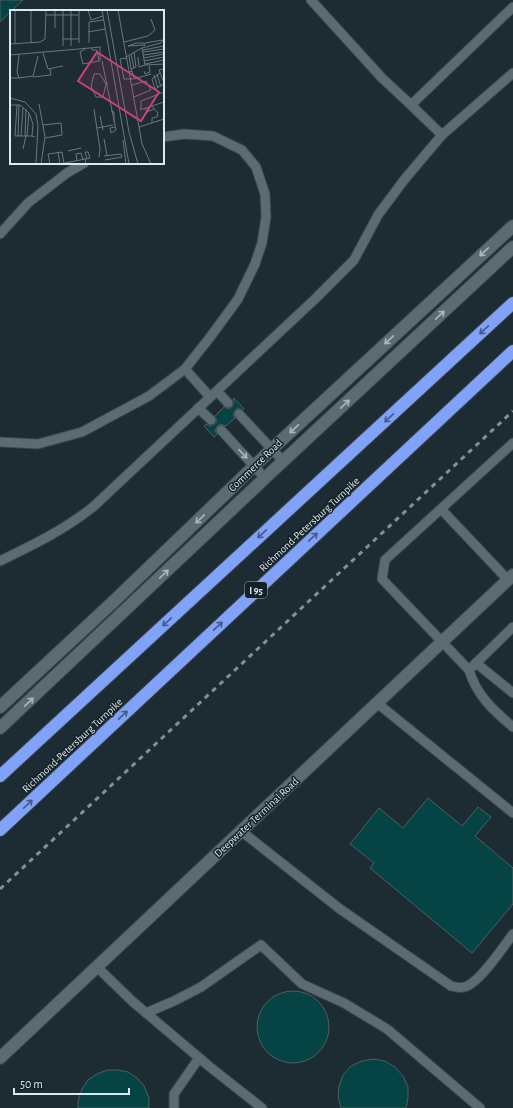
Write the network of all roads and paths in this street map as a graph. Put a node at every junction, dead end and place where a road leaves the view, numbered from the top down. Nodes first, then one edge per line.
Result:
1 (312, 0) edge
2 (513, 7) edge
3 (513, 73) edge
4 (411, 105) junction
5 (442, 135) junction
6 (164, 137) edge
7 (82, 164) edge
8 (513, 226) edge
9 (0, 234) edge
10 (513, 247) edge
11 (513, 303) edge
12 (513, 351) edge
13 (185, 369) junction
14 (214, 394) junction
15 (228, 404) dead end
16 (198, 408) junction
17 (239, 414) dead end
18 (211, 420) dead end
19 (221, 430) dead end
20 (0, 442) edge
21 (513, 443) edge
22 (273, 448) junction
23 (283, 461) junction
24 (254, 466) junction
25 (265, 478) junction
26 (441, 509) junction
27 (0, 561) edge
28 (510, 577) edge
29 (513, 627) edge
30 (442, 642) junction
31 (476, 663) junction
32 (469, 670) junction
33 (513, 694) edge
34 (377, 703) junction
35 (0, 707) edge
36 (513, 727) edge
37 (0, 728) edge
38 (0, 776) edge
39 (513, 814) edge
40 (0, 830) edge
41 (241, 831) junction
42 (513, 934) edge
43 (97, 967) junction
44 (146, 1013) junction
45 (0, 1058) edge
46 (199, 1058) junction
47 (174, 1108) edge
48 (262, 1108) edge
49 (480, 1108) edge

1 - 4 lane
2 - 4 lane
3 - 5 lane
4 - 5 lane
5 - 14 lane
6 - 13 lane
7 - 9 lane
8 -> 22 main road, Commerce Road
23 -> 10 main road, Commerce Road
11 -> 38 highway
40 -> 12 highway, Richmond-Petersburg Turnpike / I 95
13 - 14 lane
13 - 20 lane
14 - 15 lane
14 - 16 lane
16 - 18 lane
16 - 27 lane
17 - 22 lane
19 -> 24 lane
21 - 26 lane
22 - 23 lane
22 - 24 main road, Commerce Road
23 - 25 main road, Commerce Road
24 - 25 lane
24 -> 35 main road, Commerce Road
37 -> 25 main road, Commerce Road
26 - 28 lane
26 - 30 lane
28 - 30 main road, Deepwater Terminal Road
29 - 31 lane
30 - 32 lane
30 - 34 main road, Deepwater Terminal Road
31 - 32 lane
31 - 33 lane
32 - 36 lane
34 - 39 lane
34 - 41 main road, Deepwater Terminal Road
41 - 42 lane
41 - 43 main road, Deepwater Terminal Road
43 - 44 lane
43 - 45 main road, Deepwater Terminal Road
44 - 46 lane
44 - 49 lane
46 - 47 lane
46 - 48 lane

